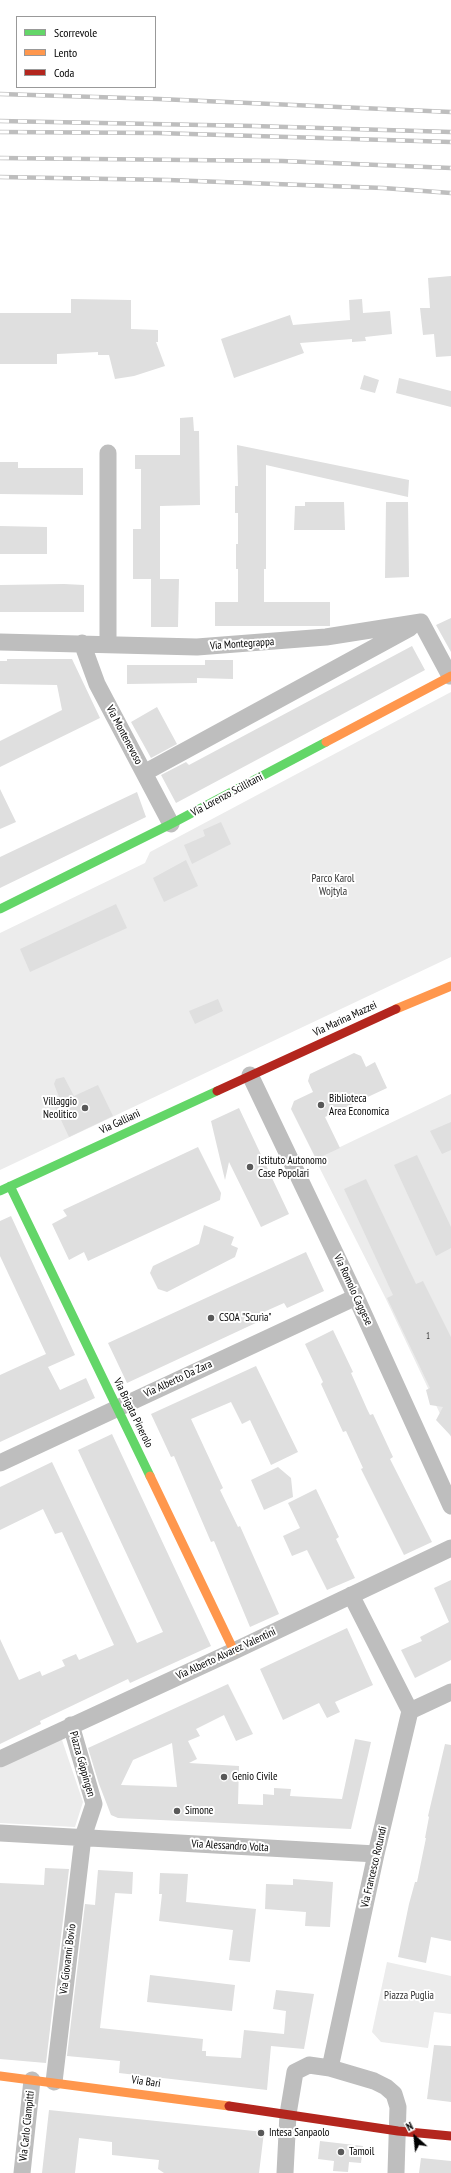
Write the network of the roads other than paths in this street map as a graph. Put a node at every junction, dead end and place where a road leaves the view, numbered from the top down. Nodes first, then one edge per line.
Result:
1 (108, 453) dead end
2 (421, 622) junction
3 (0, 642) edge
4 (82, 643) junction
5 (108, 644) junction
6 (451, 676) edge
7 (144, 773) junction
8 (171, 824) junction
9 (0, 909) edge
10 (451, 986) edge
11 (250, 1075) junction
12 (10, 1186) junction
13 (0, 1191) edge
14 (356, 1297) junction
15 (117, 1408) junction
16 (0, 1463) edge
17 (451, 1506) edge
18 (451, 1548) edge
19 (352, 1595) junction
20 (234, 1651) junction
21 (451, 1692) edge
22 (410, 1711) junction
23 (71, 1725) junction
24 (0, 1758) edge
25 (0, 1833) edge
26 (83, 1837) junction
27 (376, 1854) junction
28 (330, 2068) junction
29 (0, 2076) edge
30 (32, 2080) junction
31 (54, 2082) junction
32 (288, 2114) junction
33 (398, 2131) junction
34 (451, 2136) edge
35 (22, 2173) edge
36 (285, 2173) edge
37 (396, 2173) edge

1 - 5 street
2 - 5 street, Via Montegrappa
2 - 6 street
2 - 7 street
3 - 4 street, Via Montegrappa
4 - 5 street, Via Montegrappa
4 - 7 street, Via Montenevoso
6 - 8 street, Via Lorenzo Scillitani
7 - 8 street, Via Montenevoso
8 - 9 street, Via Lorenzo Scillitani
10 - 11 street, Via Marina Mazzei
11 - 12 street, Via Galliani
11 - 14 street, Via Romolo Caggese
12 - 13 street, Via Galliani
12 - 15 street, Via Brigata Pinerolo
14 - 15 street, Via Alberto Da Zara
14 - 17 street, Via Romolo Caggese
15 - 16 street, Via Alberto Da Zara
15 - 20 street, Via Brigata Pinerolo
18 - 19 street, Via Alberto Alvarez Valentini
19 - 20 street, Via Alberto Alvarez Valentini
19 - 22 street
20 - 23 street, Via Alberto Alvarez Valentini
21 - 22 street
22 - 27 street, Via Francesco Rotundi
23 - 24 street, Via Alberto Alvarez Valentini
23 - 26 street, Piazza Göppingen
25 - 26 street
26 - 27 street, Via Alessandro Volta
26 - 31 street, Via Giovanni Bovio
27 - 28 street, Via Francesco Rotundi
28 - 32 street
28 - 33 street
29 - 30 street, Via Bari
30 - 31 street, Via Bari
30 - 35 street, Via Carlo Ciampitti
31 - 32 street, Via Bari
32 - 33 street, Via Bari
32 - 36 street
33 - 34 street, Via Bari
33 - 37 street

